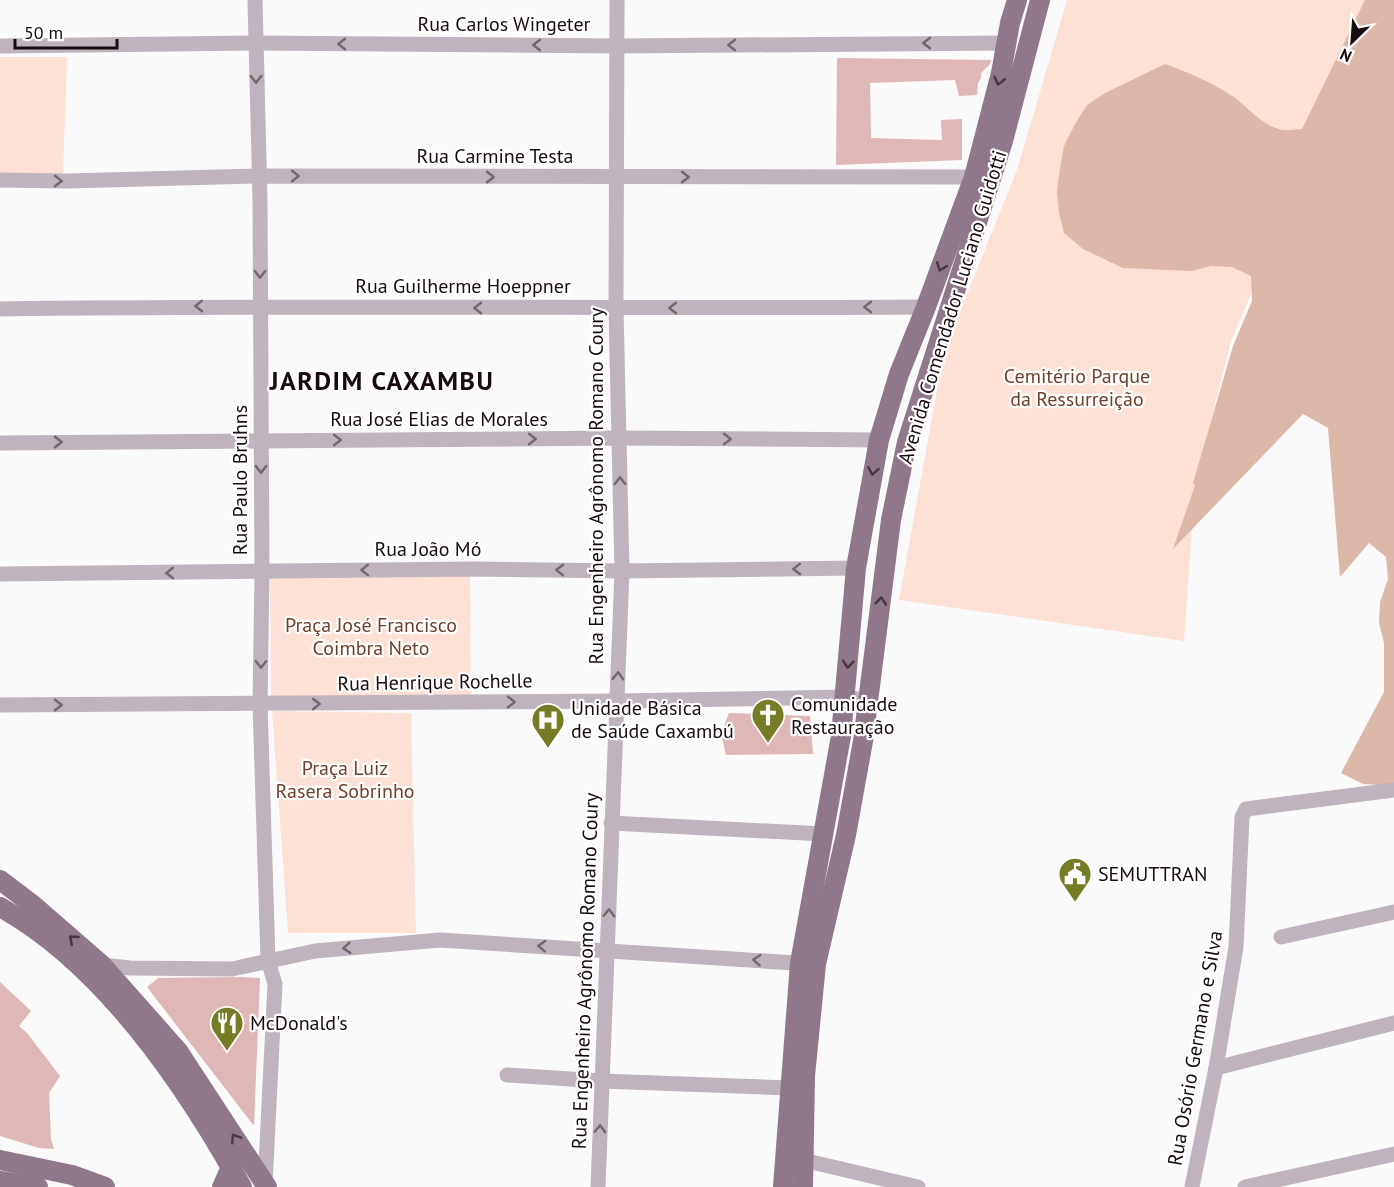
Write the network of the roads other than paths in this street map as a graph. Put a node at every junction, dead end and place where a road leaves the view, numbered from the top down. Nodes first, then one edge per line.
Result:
1 (255, 0) edge
2 (617, 0) edge
3 (1005, 0) edge
4 (1017, 0) edge
5 (1040, 0) edge
6 (1008, 33) junction
7 (255, 43) junction
8 (0, 46) edge
9 (617, 46) junction
10 (260, 176) junction
11 (616, 177) junction
12 (981, 179) junction
13 (0, 180) edge
14 (261, 306) junction
15 (926, 307) junction
16 (0, 309) edge
17 (616, 309) junction
18 (620, 438) junction
19 (879, 440) junction
20 (261, 441) junction
21 (0, 443) edge
22 (856, 568) junction
23 (262, 572) junction
24 (622, 572) junction
25 (0, 574) edge
26 (845, 697) junction
27 (617, 701) junction
28 (869, 701) junction
29 (260, 704) junction
30 (0, 705) edge
31 (1394, 790) edge
32 (611, 823) junction
33 (824, 834) junction
34 (0, 880) edge
35 (0, 907) edge
36 (1394, 912) edge
37 (1281, 937) dead end
38 (607, 950) junction
39 (268, 960) junction
40 (808, 963) junction
41 (102, 965) junction
42 (1394, 1023) edge
43 (1216, 1068) junction
44 (507, 1075) dead end
45 (602, 1081) junction
46 (789, 1088) junction
47 (1394, 1154) edge
48 (0, 1160) edge
49 (803, 1160) junction
50 (20, 1164) junction
51 (231, 1167) junction
52 (0, 1168) edge
53 (0, 1181) edge
54 (266, 1186) edge
55 (908, 1186) edge
56 (38, 1187) edge
57 (105, 1187) edge
58 (222, 1187) edge
59 (242, 1187) edge
60 (598, 1187) edge
61 (783, 1187) edge
62 (803, 1187) edge
63 (1192, 1187) edge
64 (1245, 1187) edge

1 - 7 street, Rua Paulo Bruhns
2 - 9 street, Rua Engenheiro Agrônomo Romano Coury
3 - 6 street
4 - 6 main road, Avenida Comendador Luciano Guidotti
5 - 12 main road, Avenida Comendador Luciano Guidotti
6 -> 9 street, Rua Carlos Wingeter
6 -> 12 main road, Avenida Comendador Luciano Guidotti
7 - 8 street, Rua Carlos Wingeter
9 -> 7 street, Rua Carlos Wingeter
7 -> 10 street, Rua Paulo Bruhns
9 - 11 street, Rua Engenheiro Agrônomo Romano Coury
10 -> 11 street, Rua Carmine Testa
13 -> 10 street, Rua Carmine Testa
10 -> 14 street, Rua Paulo Bruhns
11 -> 12 street, Rua Carmine Testa
11 - 17 street, Rua Engenheiro Agrônomo Romano Coury
12 -> 15 main road, Avenida Comendador Luciano Guidotti
28 -> 12 main road, Avenida Comendador Luciano Guidotti
14 -> 16 street, Rua Guilherme Hoeppner
17 -> 14 street, Rua Guilherme Hoeppner
14 - 20 street, Rua Paulo Bruhns
15 -> 17 street, Rua Guilherme Hoeppner
15 - 19 main road, Avenida Comendador Luciano Guidotti
17 - 18 street, Rua Engenheiro Agrônomo Romano Coury
18 -> 19 street, Rua José Elias de Morales
20 -> 18 street, Rua José Elias de Morales
24 -> 18 street, Rua Engenheiro Agrônomo Romano Coury
19 -> 22 main road, Avenida Comendador Luciano Guidotti
21 -> 20 street, Rua José Elias de Morales
20 -> 23 street, Rua Paulo Bruhns
22 -> 24 street, Rua João Mó
22 -> 26 main road, Avenida Comendador Luciano Guidotti
24 -> 23 street, Rua João Mó
23 -> 25 street, Rua João Mó
23 -> 29 street, Rua Paulo Bruhns
27 -> 24 street, Rua Engenheiro Agrônomo Romano Coury
26 - 27 street, Rua Henrique Rochelle
26 - 28 street, Rua Henrique Rochelle
26 - 33 main road, Avenida Comendador Luciano Guidotti
29 -> 27 street, Rua Henrique Rochelle
27 - 32 street, Rua Engenheiro Agrônomo Romano Coury
28 - 40 main road, Avenida Comendador Luciano Guidotti
30 -> 29 street, Rua Henrique Rochelle
29 - 39 street, Rua Paulo Bruhns
31 - 43 street, Rua Osório Germano e Silva
32 - 33 street
38 -> 32 street, Rua Engenheiro Agrônomo Romano Coury
33 - 40 main road, Avenida Comendador Luciano Guidotti
41 -> 34 main road
35 - 51 main road
36 - 37 street
38 -> 39 street
40 -> 38 street
38 - 45 street, Rua Engenheiro Agrônomo Romano Coury
39 - 41 street
39 - 54 street, Rua Paulo Bruhns
40 - 46 main road, Avenida Comendador Luciano Guidotti
40 - 49 main road, Avenida Comendador Luciano Guidotti
54 -> 41 main road
42 - 43 street
43 - 63 street, Rua Osório Germano e Silva
44 - 45 street
45 - 46 street
60 -> 45 street, Rua Engenheiro Agrônomo Romano Coury
46 - 61 main road, Avenida Comendador Luciano Guidotti
47 - 64 street
48 - 50 main road
49 - 55 street
49 - 62 main road, Avenida Comendador Luciano Guidotti
50 - 52 main road
50 - 57 main road
51 - 58 main road
51 - 59 main road
53 - 56 main road

